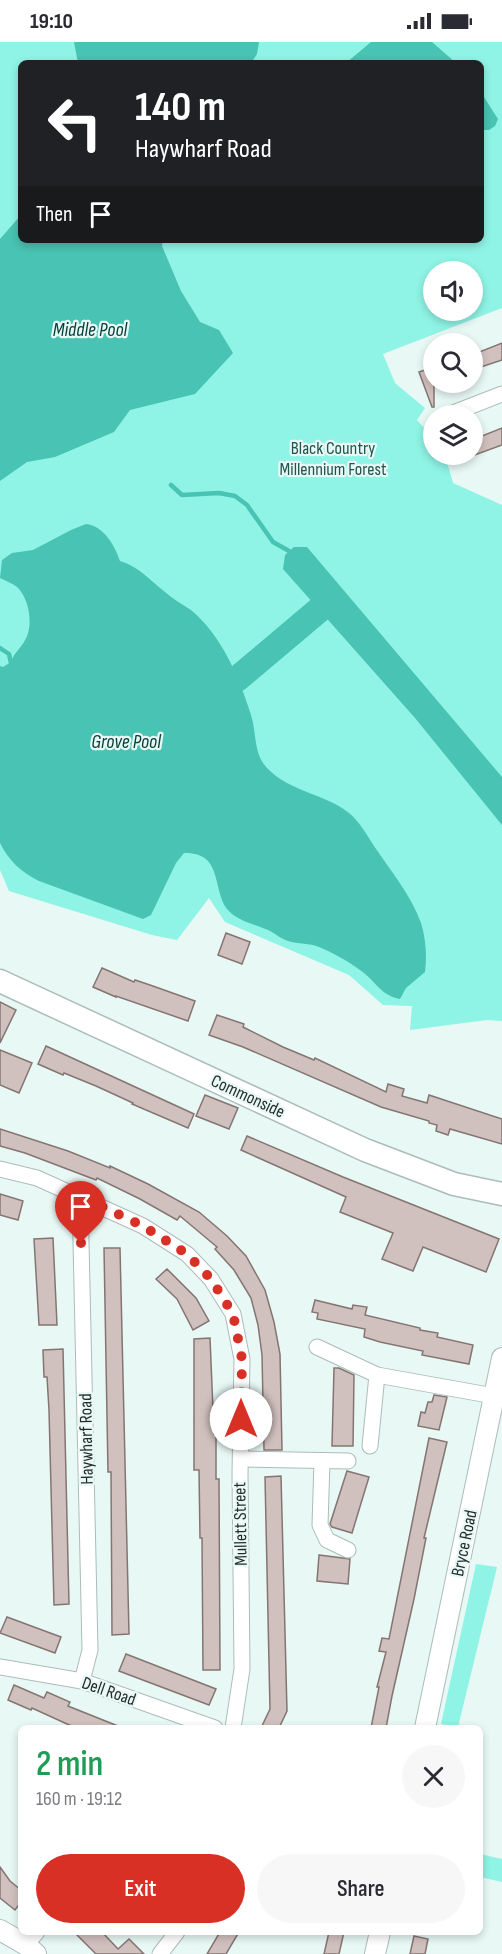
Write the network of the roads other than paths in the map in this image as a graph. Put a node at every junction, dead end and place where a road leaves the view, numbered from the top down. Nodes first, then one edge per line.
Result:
1 (502, 394) edge
2 (474, 405) edge
3 (0, 981) edge
4 (0, 1169) edge
5 (502, 1194) edge
6 (80, 1196) junction
7 (317, 1347) dead end
8 (502, 1358) edge
9 (377, 1375) junction
10 (494, 1396) junction
11 (370, 1446) dead end
12 (241, 1459) junction
13 (322, 1461) junction
14 (348, 1461) dead end
15 (348, 1550) dead end
16 (0, 1666) edge
17 (82, 1681) junction
18 (207, 1725) edge
19 (233, 1725) edge
20 (426, 1725) edge
21 (0, 1930) edge
22 (175, 1935) edge
23 (379, 1935) edge
24 (33, 1944) edge
25 (160, 1954) edge
26 (375, 1954) edge

1 - 2 street
3 - 5 main road, Commonside
4 - 6 street, Mullett Street
6 - 12 street, Mullett Street
6 - 17 street, Haywharf Road
7 - 9 street
8 - 10 street, Bryce Road
9 - 10 street
9 - 11 street
10 - 20 street, Bryce Road
12 - 13 street
12 - 19 street, Mullett Street
13 - 14 street
13 - 15 street
16 - 17 street, Dell Road
17 - 18 street, Dell Road
21 - 24 street
22 - 25 street
23 - 26 street

